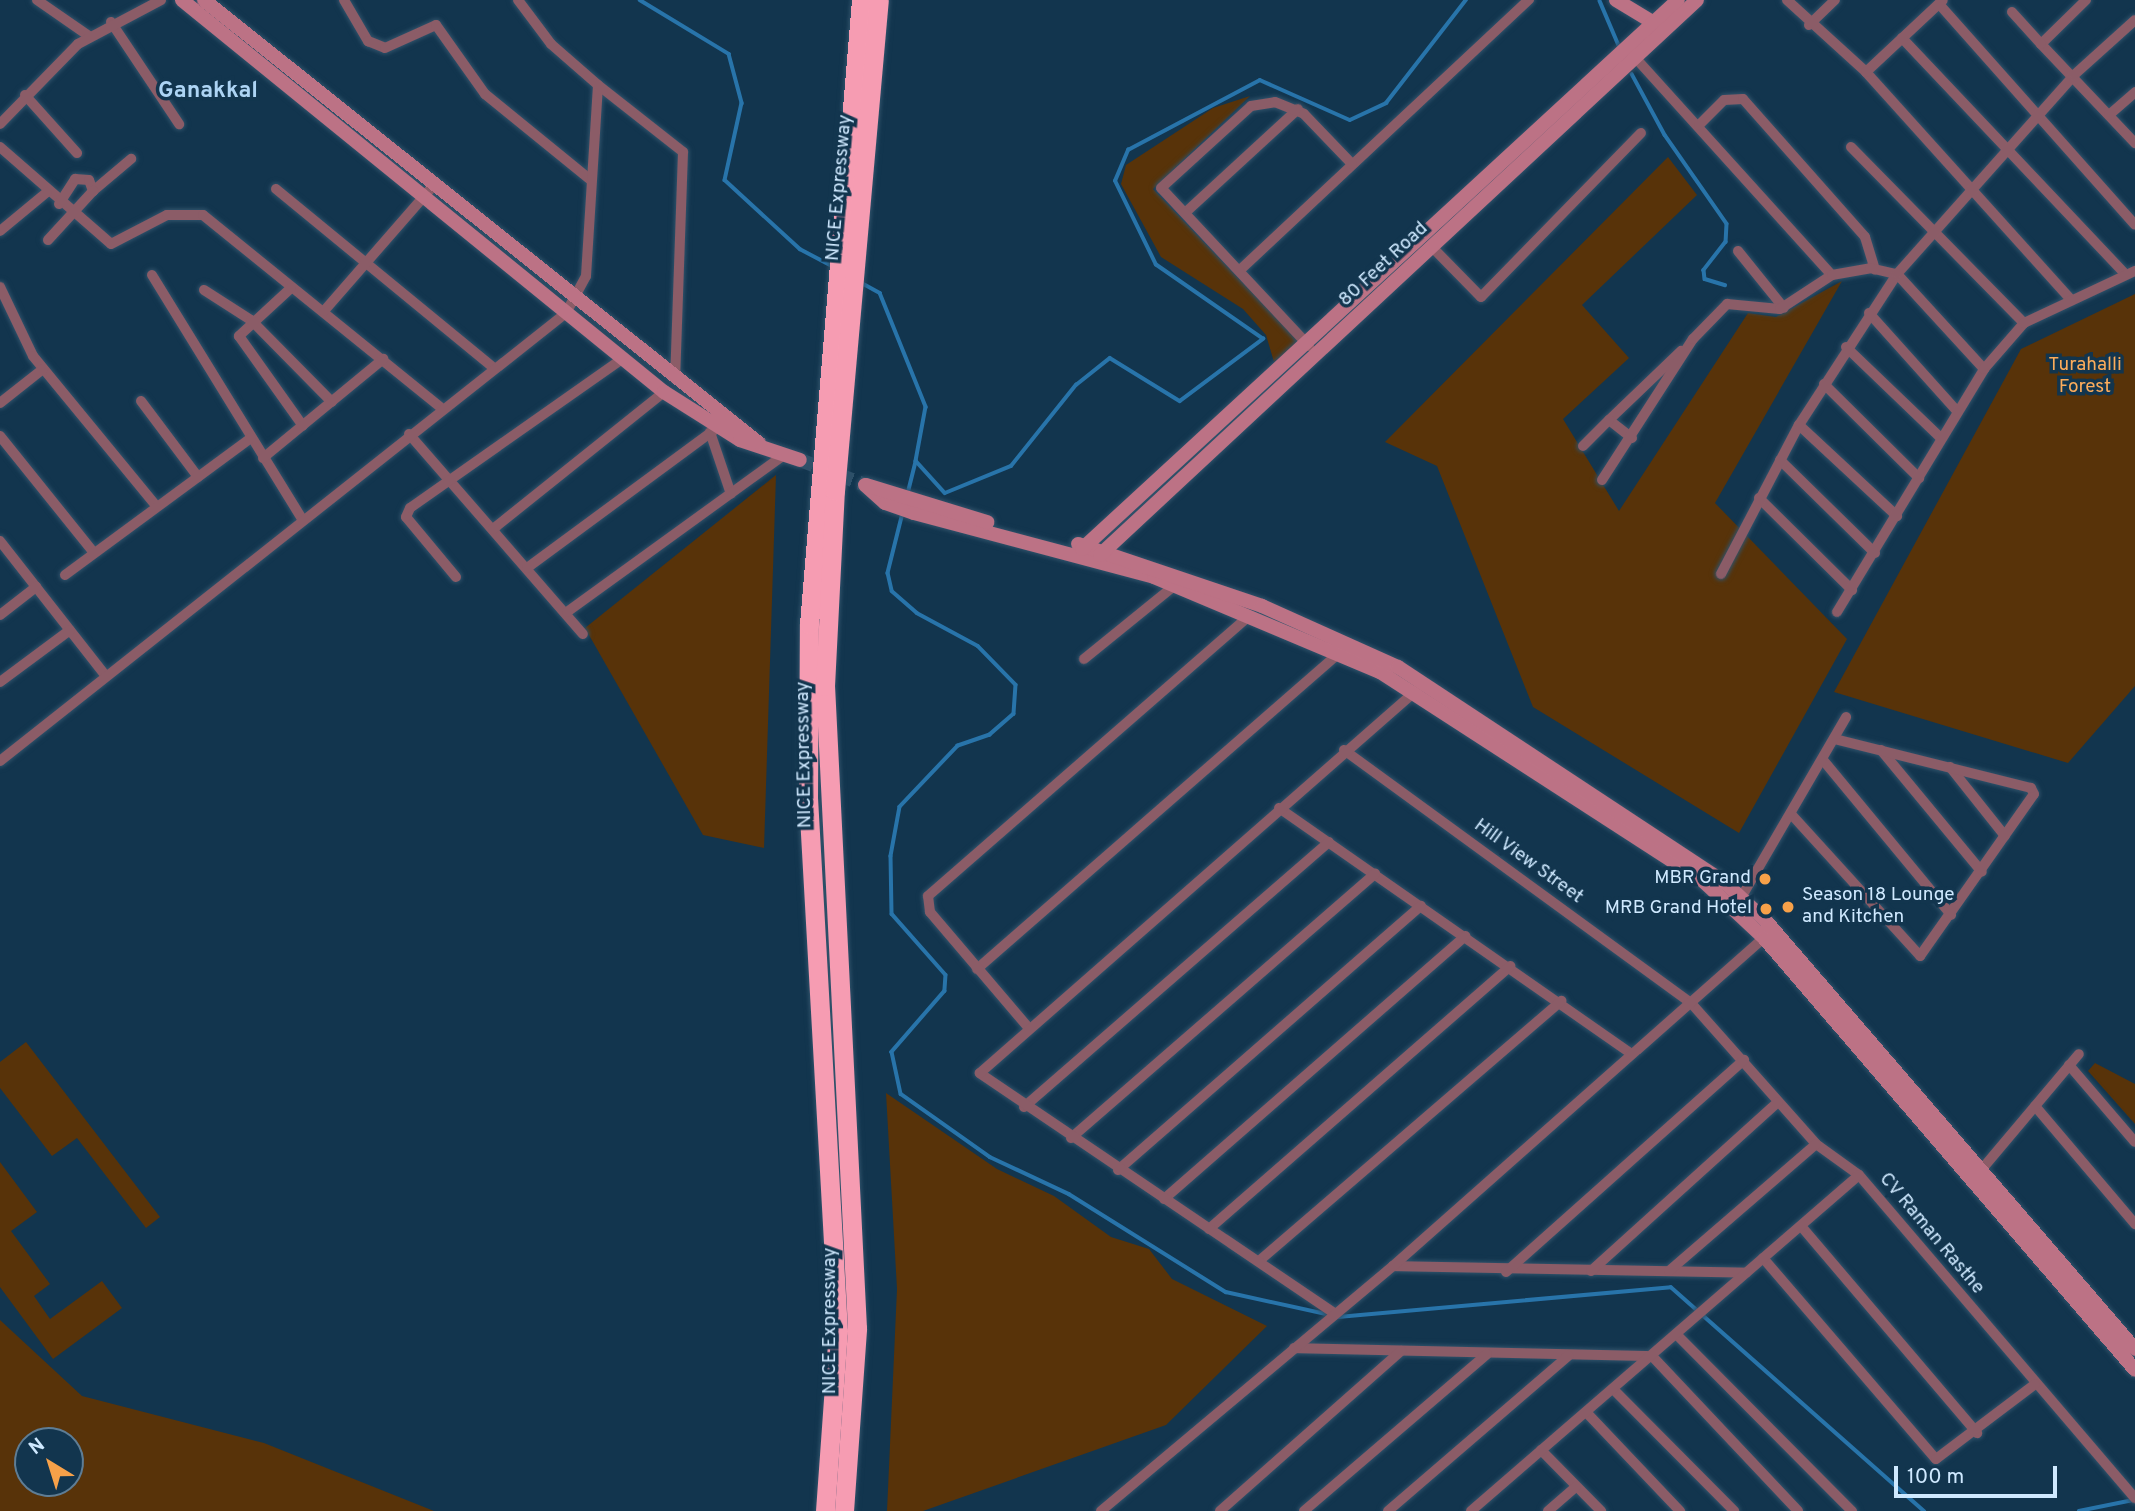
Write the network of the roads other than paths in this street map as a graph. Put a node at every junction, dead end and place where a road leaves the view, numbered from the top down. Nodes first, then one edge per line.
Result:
1 (37, 0) edge
2 (161, 0) edge
3 (182, 0) edge
4 (204, 0) edge
5 (344, 0) edge
6 (518, 0) edge
7 (861, 0) edge
8 (879, 0) edge
9 (1529, 0) edge
10 (1616, 0) edge
11 (1678, 0) edge
12 (1698, 0) edge
13 (1787, 0) edge
14 (1835, 0) edge
15 (2086, 0) edge
16 (1941, 2) edge
17 (2012, 12) dead end
18 (2135, 20) edge
19 (110, 23) junction
20 (1654, 23) junction
21 (1809, 24) junction
22 (89, 36) junction
23 (1902, 38) junction
24 (2041, 44) junction
25 (1631, 53) junction
26 (1866, 72) junction
27 (2074, 75) junction
28 (598, 85) junction
29 (2135, 92) edge
30 (25, 95) junction
31 (1297, 109) junction
32 (2109, 115) junction
33 (2039, 118) junction
34 (0, 124) edge
35 (179, 124) dead end
36 (1699, 125) junction
37 (1641, 133) dead end
38 (2135, 143) edge
39 (0, 147) edge
40 (1851, 147) dead end
41 (2011, 148) junction
42 (77, 153) dead end
43 (131, 159) dead end
44 (1353, 164) junction
45 (591, 180) junction
46 (1971, 187) junction
47 (276, 189) dead end
48 (93, 191) junction
49 (429, 191) junction
50 (46, 193) junction
51 (59, 204) junction
52 (1186, 212) junction
53 (71, 215) junction
54 (2135, 225) edge
55 (1937, 230) junction
56 (0, 231) edge
57 (48, 240) dead end
58 (1432, 247) junction
59 (1738, 251) dead end
60 (848, 253) junction
61 (364, 264) junction
62 (1240, 270) junction
63 (1875, 270) junction
64 (2130, 273) edge
65 (1897, 274) junction
66 (152, 275) dead end
67 (1832, 275) junction
68 (0, 287) edge
69 (292, 288) junction
70 (204, 290) dead end
71 (574, 299) junction
72 (2071, 300) junction
73 (1784, 308) junction
74 (324, 311) junction
75 (566, 313) junction
76 (1869, 313) junction
77 (251, 320) junction
78 (2024, 323) junction
79 (1693, 339) junction
80 (1309, 345) junction
81 (1846, 347) junction
82 (383, 359) junction
83 (622, 359) junction
84 (493, 367) junction
85 (43, 369) junction
86 (1984, 369) junction
87 (1824, 384) junction
88 (670, 387) junction
89 (141, 401) dead end
90 (332, 402) junction
91 (0, 403) edge
92 (440, 407) junction
93 (1957, 411) junction
94 (1609, 420) junction
95 (1799, 425) junction
96 (303, 426) junction
97 (713, 430) junction
98 (409, 434) junction
99 (0, 436) edge
100 (251, 438) junction
101 (1632, 438) junction
102 (1941, 438) junction
103 (759, 443) junction
104 (1583, 446) dead end
105 (784, 455) junction
106 (263, 458) junction
107 (800, 460) tunnel mouth
108 (1780, 460) junction
109 (198, 477) junction
110 (449, 477) junction
111 (1919, 478) junction
112 (1602, 480) dead end
113 (731, 494) junction
114 (887, 496) dead end
115 (1759, 498) junction
116 (157, 507) junction
117 (1897, 516) junction
118 (302, 519) junction
119 (493, 529) junction
120 (1, 545) edge
121 (1082, 550) junction
122 (94, 553) junction
123 (1875, 553) junction
124 (1101, 554) junction
125 (527, 568) junction
126 (1721, 573) dead end
127 (65, 575) dead end
128 (456, 577) dead end
129 (1175, 585) junction
130 (36, 587) junction
131 (1852, 590) junction
132 (567, 612) junction
133 (1837, 612) dead end
134 (0, 615) edge
135 (1249, 616) junction
136 (70, 630) junction
137 (583, 634) dead end
138 (1338, 654) junction
139 (1084, 659) dead end
140 (106, 676) junction
141 (0, 682) edge
142 (1419, 688) junction
143 (1846, 718) dead end
144 (1834, 739) junction
145 (1344, 750) junction
146 (1881, 750) junction
147 (1823, 760) junction
148 (0, 761) edge
149 (1949, 767) junction
150 (1279, 808) junction
151 (1791, 814) junction
152 (2005, 836) junction
153 (1329, 842) junction
154 (1982, 872) junction
155 (1375, 874) junction
156 (1742, 896) junction
157 (1421, 906) junction
158 (1951, 915) junction
159 (1769, 933) junction
160 (1465, 936) junction
161 (1510, 966) junction
162 (977, 969) junction
163 (1561, 1001) junction
164 (1691, 1003) junction
165 (1027, 1026) junction
166 (1632, 1054) junction
167 (2079, 1054) dead end
168 (1744, 1059) junction
169 (2069, 1065) junction
170 (1778, 1102) junction
171 (1024, 1107) junction
172 (2035, 1107) junction
173 (1071, 1138) junction
174 (2135, 1142) edge
175 (1815, 1144) junction
176 (1118, 1170) junction
177 (1859, 1175) junction
178 (1977, 1175) junction
179 (1164, 1199) junction
180 (2135, 1224) edge
181 (1801, 1226) junction
182 (1209, 1229) junction
183 (1763, 1258) junction
184 (1259, 1261) junction
185 (1393, 1266) junction
186 (1591, 1271) junction
187 (1669, 1271) junction
188 (1506, 1272) junction
189 (1746, 1273) junction
190 (1334, 1313) junction
191 (1678, 1336) junction
192 (1294, 1348) junction
193 (2135, 1349) edge
194 (1401, 1352) junction
195 (1487, 1354) junction
196 (1568, 1356) junction
197 (1652, 1356) junction
198 (2135, 1370) edge
199 (2035, 1384) junction
200 (1613, 1389) junction
201 (1586, 1412) junction
202 (1977, 1433) junction
203 (1542, 1450) junction
204 (1576, 1487) junction
205 (2135, 1498) edge
206 (825, 1511) edge
207 (844, 1511) edge
208 (1101, 1511) edge
209 (1220, 1511) edge
210 (1304, 1511) edge
211 (1388, 1511) edge
212 (1471, 1511) edge
213 (1548, 1511) edge
214 (1601, 1511) edge
215 (1680, 1511) edge
216 (1734, 1511) edge
217 (1798, 1511) edge
218 (1852, 1511) edge

1 - 22 street
2 - 19 street
3 - 49 main road
4 - 49 main road
5 - 45 street
6 - 28 street
7 - 60 highway, NICE Expressway
8 - 60 highway, NICE Expressway
9 - 44 street
10 - 20 main road
11 - 20 main road, 80 Feet Road
12 - 25 main road, 80 Feet Road
13 - 21 street
14 - 21 street
15 - 24 street
16 - 23 street
16 - 33 street
17 - 24 street
18 - 27 street
19 - 22 street
19 - 35 street
20 - 25 main road, 80 Feet Road
21 - 26 street
22 - 30 street
23 - 26 street
23 - 41 street
24 - 27 street
25 - 36 street
25 - 58 main road, 80 Feet Road
25 - 80 main road, 80 Feet Road
26 - 46 street
27 - 32 street
27 - 33 street
28 - 45 street
28 - 88 street
29 - 32 street
30 - 34 street
30 - 42 street
31 - 44 street
31 - 52 street
31 - 52 street
32 - 38 street
33 - 41 street
33 - 54 street
36 - 63 street
36 - 67 street
37 - 58 street
39 - 50 street
40 - 55 street
41 - 46 street
41 - 64 street
43 - 48 street
44 - 62 street
45 - 71 street
46 - 55 street
46 - 72 street
47 - 61 street
48 - 51 street
48 - 53 street
49 - 61 street
49 - 71 main road
49 - 75 main road
50 - 51 street
50 - 56 street
51 - 53 street
52 - 62 street
53 - 57 street
53 - 69 street
55 - 65 street
55 - 78 street
58 - 124 main road, 80 Feet Road
59 - 73 street
60 - 206 highway, NICE Expressway
60 - 207 highway, NICE Expressway
61 - 74 street
61 - 84 street
62 - 80 street
63 - 65 street
63 - 67 street
64 - 72 street
65 - 76 street
65 - 86 street
66 - 100 street
67 - 73 street
68 - 85 street
69 - 74 street
69 - 77 street
70 - 77 street
71 - 75 street
71 - 88 main road
72 - 78 street
73 - 79 street
74 - 82 street
75 - 83 main road
75 - 84 street
76 - 81 street
76 - 93 street
77 - 90 street
77 - 96 street
78 - 86 street
79 - 94 street
79 - 101 street
80 - 121 main road, 80 Feet Road
81 - 87 street
81 - 102 street
82 - 90 street
82 - 92 street
83 - 88 main road
83 - 110 street
84 - 92 street
85 - 91 street
85 - 116 street
86 - 93 street
87 - 95 street
87 - 111 street
88 - 97 main road
88 - 103 main road
88 - 119 street
89 - 109 street
90 - 96 street
92 - 98 street
93 - 102 street
94 - 101 street
94 - 104 street
95 - 108 street
95 - 117 street
96 - 106 street
97 - 103 main road
97 - 113 street
97 - 125 street
98 - 110 street
98 - 118 street
99 - 122 street
100 - 106 street
100 - 109 street
101 - 112 street
102 - 111 street
103 - 105 main road
105 - 107 main road
105 - 113 street
106 - 118 street
108 - 115 street
108 - 123 street
109 - 116 street
110 - 119 street
110 - 128 street
111 - 117 street
113 - 132 street
114 - 121 main road
115 - 126 street
115 - 131 street
116 - 122 street
117 - 123 street
118 - 140 street
119 - 125 street
120 - 130 street
121 - 124 main road
122 - 127 street
123 - 131 street
124 - 129 main road
124 - 142 main road
125 - 132 street
129 - 135 main road
129 - 139 street
130 - 134 street
130 - 136 street
131 - 133 street
132 - 137 street
135 - 138 main road
135 - 162 street
136 - 140 street
136 - 141 street
138 - 142 main road
138 - 162 street
140 - 148 street
142 - 145 street
142 - 156 main road
142 - 159 main road
143 - 144 street
144 - 146 street
144 - 147 street
145 - 150 street
145 - 164 street, Hill View Street
146 - 149 street
146 - 154 street
147 - 151 street
147 - 158 street
149 - 152 street
149 - 152 street
150 - 153 street
150 - 165 street
151 - 156 street
151 - 158 street
152 - 154 street
153 - 155 street
153 - 171 street
154 - 158 street
155 - 157 street
155 - 173 street
156 - 159 main road
157 - 160 street
157 - 176 street
159 - 164 street
159 - 178 main road
160 - 161 street
160 - 179 street
161 - 163 street
161 - 182 street
162 - 165 street
163 - 166 street
163 - 184 street
164 - 166 street
164 - 168 street, CV Raman Rasthe
165 - 171 street
166 - 185 street
167 - 169 street
168 - 170 street, CV Raman Rasthe
168 - 188 street
169 - 172 street
169 - 174 street
170 - 175 street, CV Raman Rasthe
170 - 186 street
171 - 173 street
172 - 178 street
172 - 180 street
173 - 176 street
175 - 177 street, CV Raman Rasthe
175 - 187 street
176 - 179 street
177 - 181 street
177 - 199 street, CV Raman Rasthe
178 - 193 main road
178 - 198 main road
179 - 182 street
181 - 183 street
181 - 202 street
182 - 184 street
183 - 189 street
183 - 202 street
184 - 190 street
185 - 188 street
185 - 190 street
186 - 187 street
186 - 188 street
187 - 189 street
189 - 191 street
190 - 192 street
191 - 197 street
191 - 218 street
192 - 194 street
192 - 208 street
194 - 195 street
194 - 209 street
195 - 196 street
195 - 210 street
196 - 197 street
196 - 211 street
197 - 200 street
197 - 217 street
199 - 202 street
199 - 205 street, CV Raman Rasthe
200 - 201 street
200 - 216 street
201 - 203 street
201 - 215 street
203 - 204 street
203 - 212 street
204 - 213 street
204 - 214 street

